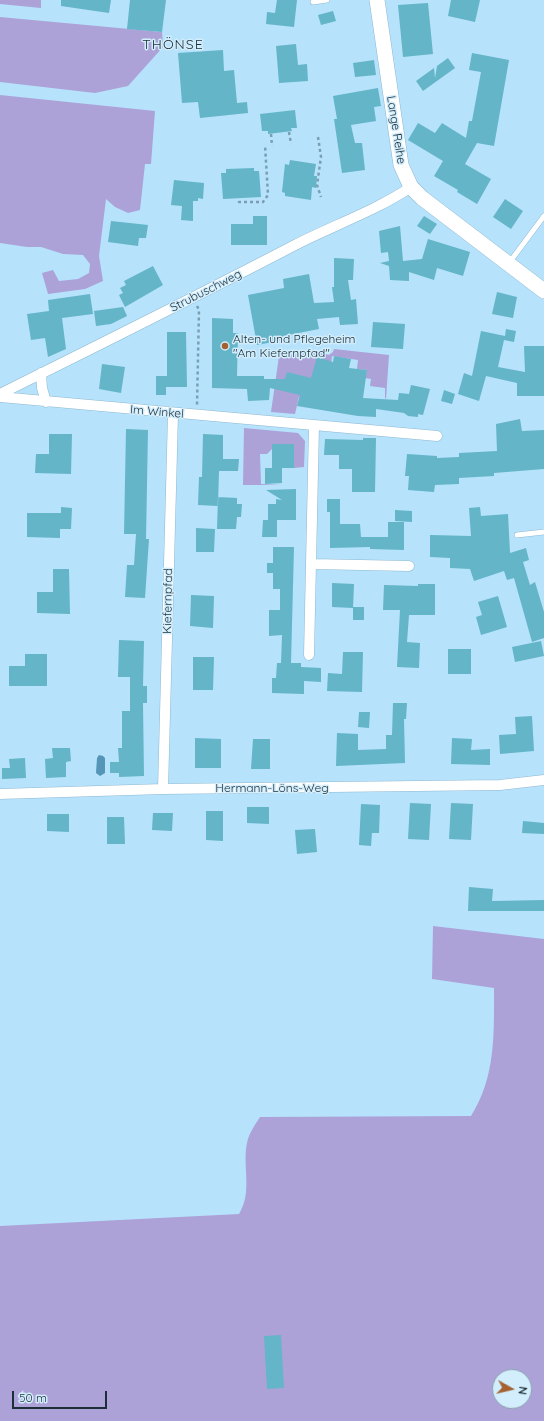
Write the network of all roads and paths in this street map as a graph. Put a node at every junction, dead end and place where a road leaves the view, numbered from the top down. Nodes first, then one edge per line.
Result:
1 (327, 0) edge
2 (377, 0) edge
3 (313, 2) dead end
4 (290, 132) dead end
5 (271, 134) dead end
6 (318, 137) dead end
7 (291, 144) dead end
8 (265, 145) dead end
9 (272, 146) dead end
10 (411, 187) junction
11 (321, 197) dead end
12 (239, 201) dead end
13 (544, 216) edge
14 (508, 263) junction
15 (544, 290) edge
16 (193, 298) junction
17 (41, 373) junction
18 (0, 394) edge
19 (0, 397) edge
20 (46, 402) junction
21 (173, 414) junction
22 (197, 416) junction
23 (314, 426) junction
24 (437, 436) dead end
25 (544, 532) edge
26 (517, 534) dead end
27 (312, 564) junction
28 (409, 566) dead end
29 (309, 655) dead end
30 (544, 780) edge
31 (163, 788) junction
32 (0, 794) edge

1 - 3 lane
2 - 10 street, Lange Reihe
4 - 7 path
5 - 9 path
6 - 11 path
8 - 12 path
10 - 14 street, Lange Reihe
10 - 16 street, Strubuschweg
13 - 14 lane
14 - 15 street, Lange Reihe
16 - 17 street, Strubuschweg
16 - 22 path
17 - 18 street, Strubuschweg
17 - 20 street
19 - 20 street, Im Winkel
20 - 21 street, Im Winkel
21 - 22 street, Im Winkel
21 - 31 street, Kiefernpfad
22 - 23 street, Im Winkel
23 - 24 street, Im Winkel
23 - 27 street
25 - 26 lane
27 - 28 street
27 - 29 street
30 - 31 street, Hermann-Löns-Weg
31 - 32 street, Hermann-Löns-Weg

